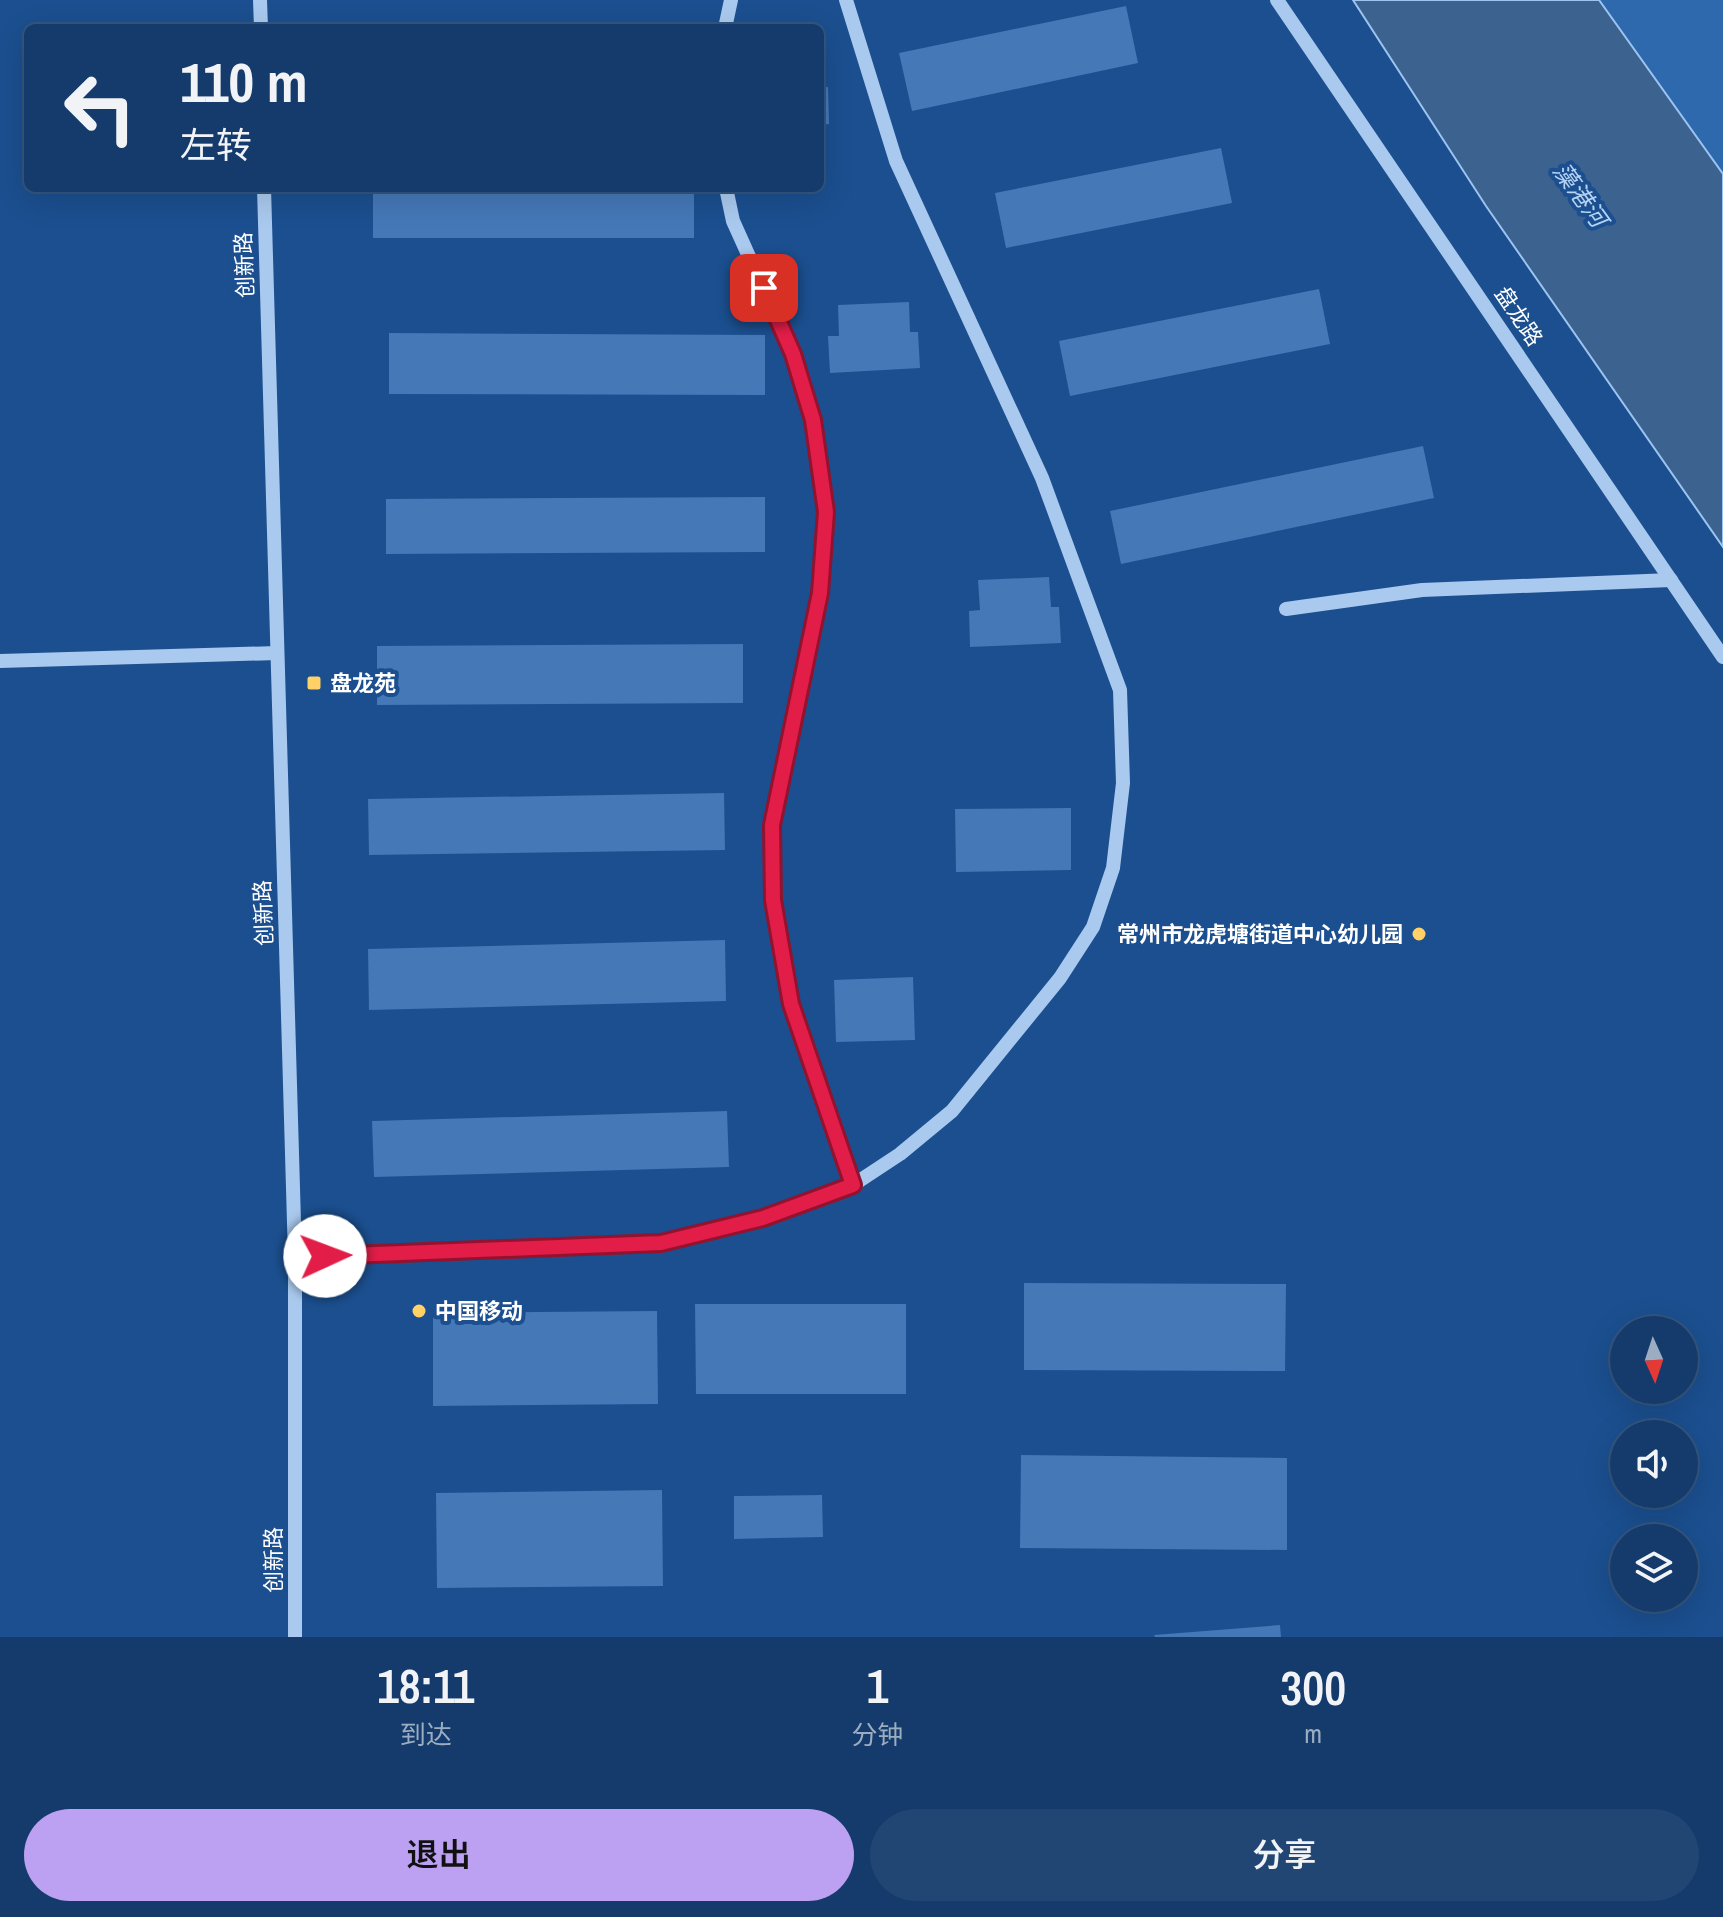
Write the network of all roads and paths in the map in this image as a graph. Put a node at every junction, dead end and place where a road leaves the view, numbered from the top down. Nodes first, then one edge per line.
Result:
1 (260, 0) edge
2 (731, 0) edge
3 (846, 0) edge
4 (1277, 0) edge
5 (261, 24) edge
6 (726, 24) edge
7 (264, 192) edge
8 (727, 192) edge
9 (1671, 580) junction
10 (1286, 609) dead end
11 (277, 653) junction
12 (1723, 657) edge
13 (0, 661) edge
14 (853, 1185) junction
15 (295, 1257) junction
16 (295, 1637) edge

1 - 5 street
2 - 6 street
3 - 14 street
4 - 9 street, 盘龙路
7 - 11 street, 创新路
8 - 14 street
9 - 10 street
9 - 12 street, 盘龙路
11 - 13 street
11 - 15 street, 创新路
14 - 15 street
15 - 16 street, 创新路

